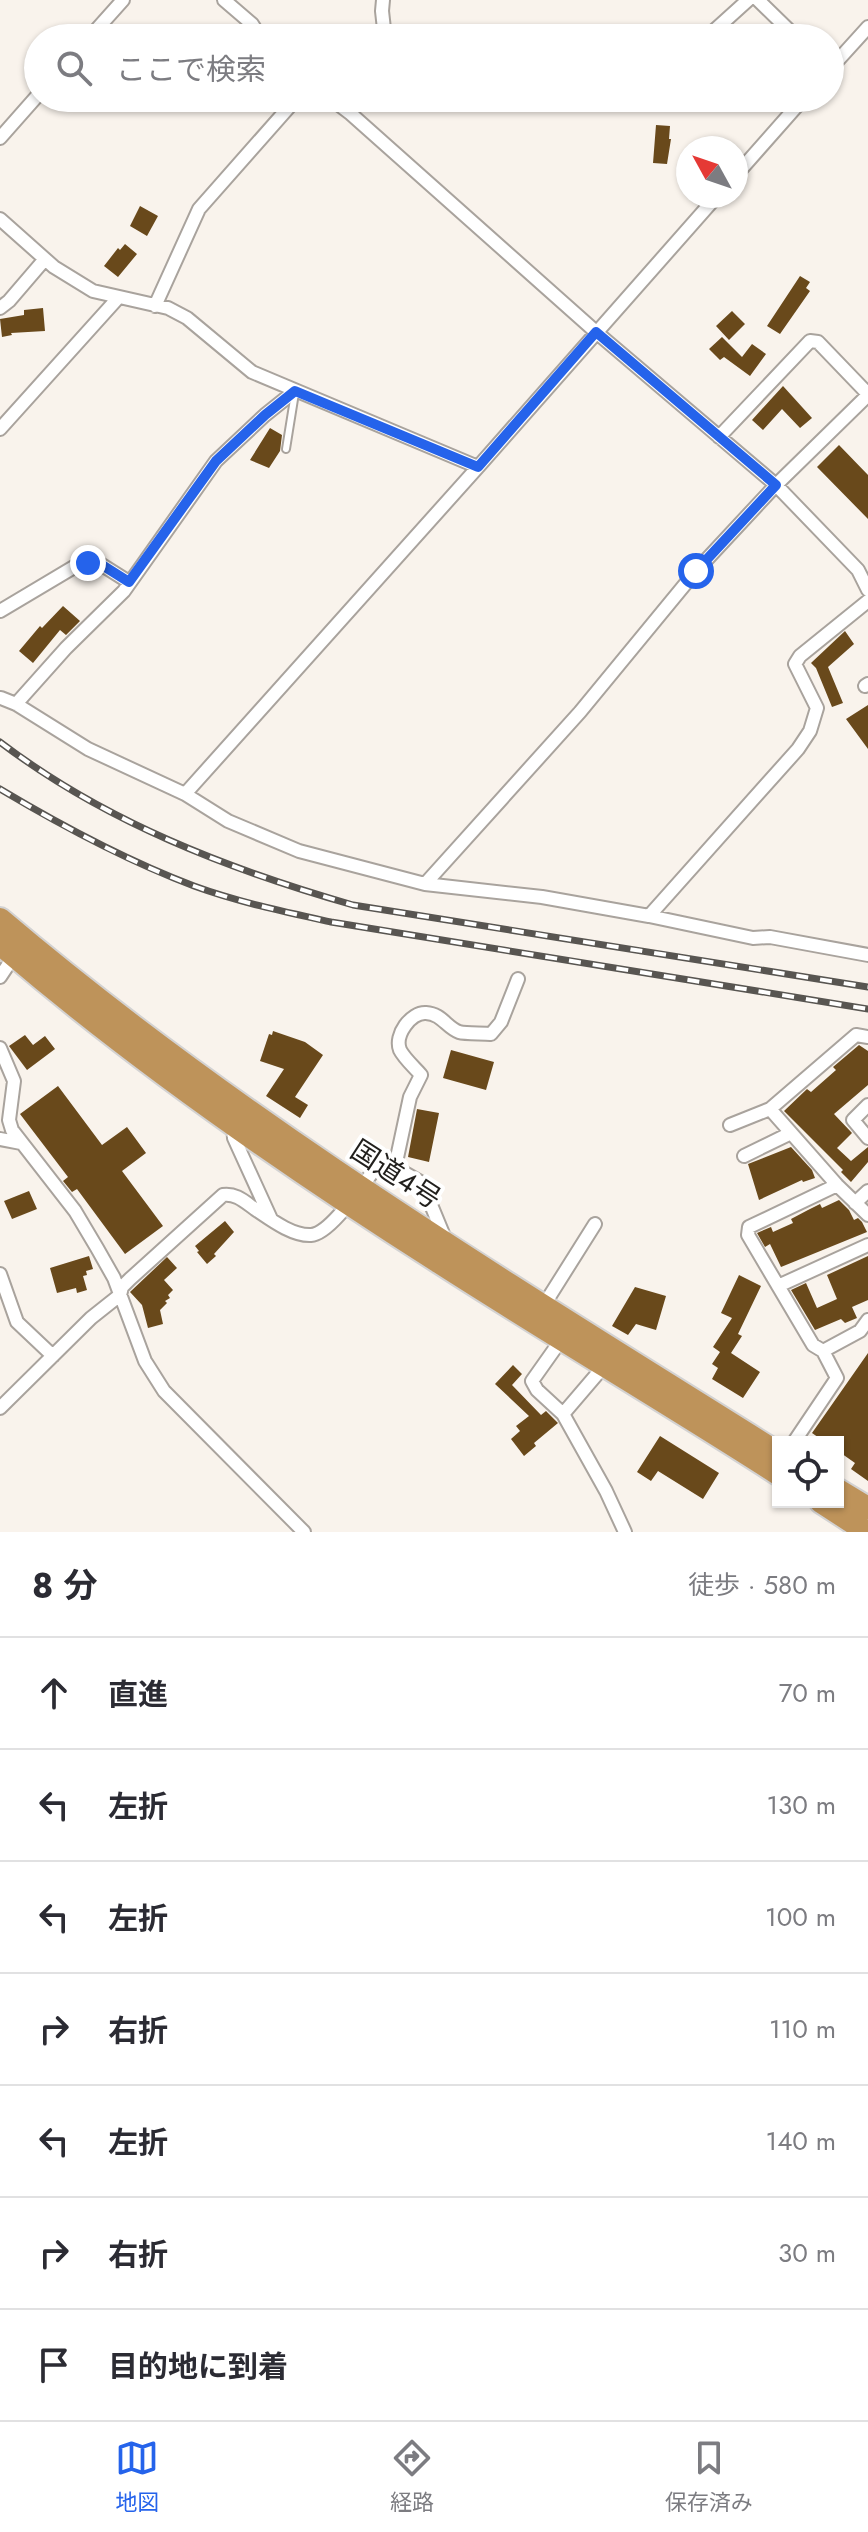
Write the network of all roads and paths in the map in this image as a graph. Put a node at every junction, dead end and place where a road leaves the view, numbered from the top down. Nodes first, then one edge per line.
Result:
1 (123, 0) edge
2 (224, 0) edge
3 (383, 0) edge
4 (748, 0) edge
5 (758, 0) edge
6 (102, 24) edge
7 (252, 24) edge
8 (383, 24) edge
9 (721, 24) edge
10 (783, 24) edge
11 (868, 27) edge
12 (844, 54) edge
13 (24, 111) edge
14 (285, 112) edge
15 (348, 112) edge
16 (792, 112) edge
17 (351, 114) joint
18 (0, 138) edge
19 (748, 161) edge
20 (706, 208) edge
21 (0, 219) edge
22 (45, 259) junction
23 (118, 298) junction
24 (155, 306) junction
25 (0, 308) edge
26 (596, 332) junction
27 (295, 391) junction
28 (868, 394) edge
29 (0, 429) edge
30 (719, 437) junction
31 (286, 449) dead end
32 (478, 467) junction
33 (776, 485) junction
34 (129, 582) junction
35 (868, 590) edge
36 (868, 601) edge
37 (0, 611) edge
38 (1, 698) edge
39 (16, 704) junction
40 (185, 794) junction
41 (425, 884) junction
42 (649, 916) junction
43 (0, 919) edge
44 (7, 950) edge
45 (868, 955) edge
46 (0, 977) edge
47 (518, 979) dead end
48 (868, 1037) edge
49 (0, 1048) edge
50 (868, 1105) edge
51 (770, 1109) junction
52 (233, 1125) junction
53 (730, 1125) dead end
54 (791, 1133) junction
55 (868, 1138) edge
56 (0, 1139) edge
57 (21, 1143) junction
58 (744, 1156) dead end
59 (395, 1167) junction
60 (837, 1185) junction
61 (868, 1191) edge
62 (354, 1195) junction
63 (855, 1203) junction
64 (868, 1215) edge
65 (271, 1219) junction
66 (595, 1224) dead end
67 (448, 1244) junction
68 (868, 1245) edge
69 (0, 1274) edge
70 (778, 1286) junction
71 (120, 1295) junction
72 (544, 1305) junction
73 (868, 1320) edge
74 (561, 1340) junction
75 (823, 1351) junction
76 (53, 1356) junction
77 (604, 1366) junction
78 (0, 1408) edge
79 (563, 1414) junction
80 (798, 1436) edge
81 (772, 1449) edge
82 (772, 1470) edge
83 (844, 1500) edge
84 (831, 1508) edge
85 (858, 1524) edge
86 (304, 1532) edge
87 (625, 1532) edge

1 - 6 street
2 - 7 street
3 - 8 street
4 - 9 street
5 - 10 street
11 - 12 street
13 - 18 street
14 - 24 street
15 - 17 street
16 - 19 street
17 - 26 street
20 - 26 street
21 - 22 street
22 - 23 street
22 - 25 street
23 - 24 street
23 - 29 street
24 - 27 street
26 - 30 street
26 - 32 street
27 - 31 lane
27 - 32 street
27 - 34 street
28 - 30 street
28 - 33 street
30 - 33 street
32 - 40 street
33 - 35 street
33 - 41 street
34 - 37 street
34 - 39 street
36 - 42 street
38 - 39 street
39 - 40 street
40 - 41 street
41 - 42 street
42 - 45 street
43 - 62 highway, 国道4号
44 - 46 street
44 - 52 highway, 国道4号
47 - 59 street
48 - 51 street
49 - 57 street
50 - 55 street
51 - 53 street
51 - 54 street
52 - 62 highway, 国道4号
52 - 65 street
54 - 58 street
54 - 60 street
56 - 57 street
57 - 71 street
59 - 62 street
59 - 67 street
60 - 63 street
60 - 70 street
61 - 63 street
62 - 65 street
62 - 67 highway, 国道4号
62 - 74 highway, 国道4号
63 - 64 street
65 - 71 street
66 - 72 street
67 - 72 highway, 国道4号
68 - 70 street
69 - 76 street
70 - 75 street
71 - 76 street
71 - 86 street
72 - 81 highway, 国道4号
73 - 75 street
74 - 77 highway, 国道4号
74 - 79 street
75 - 80 street
76 - 78 street
77 - 79 street
77 - 82 highway, 国道4号
79 - 87 street
83 - 85 highway
84 - 85 highway

